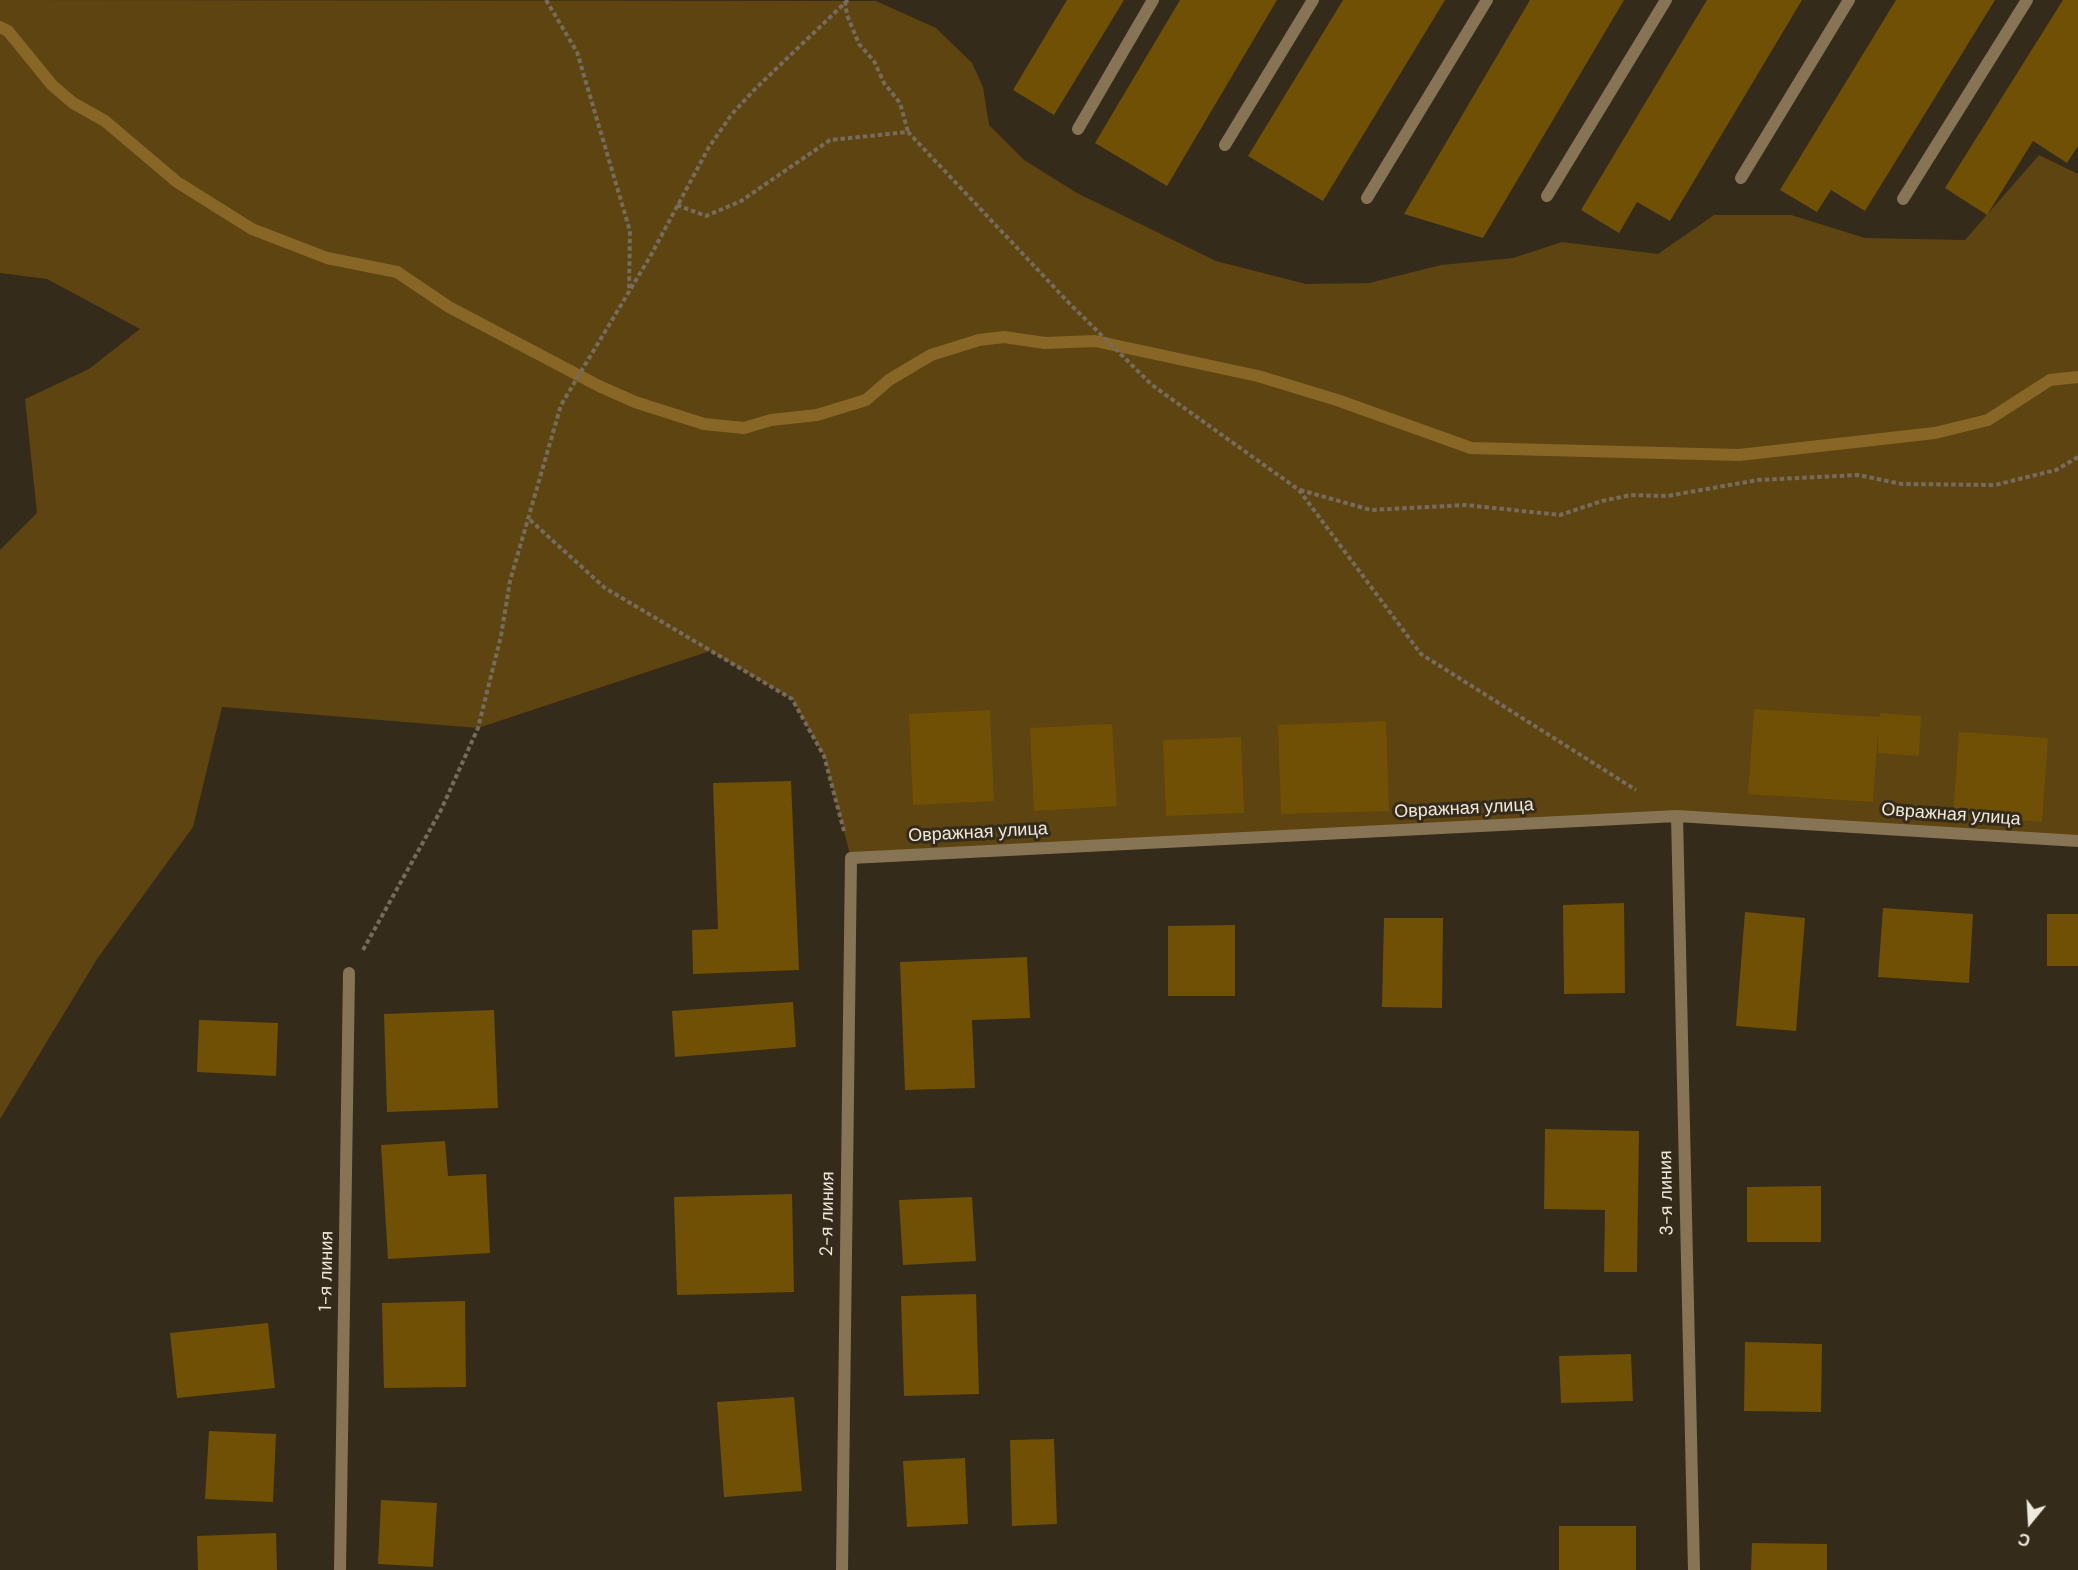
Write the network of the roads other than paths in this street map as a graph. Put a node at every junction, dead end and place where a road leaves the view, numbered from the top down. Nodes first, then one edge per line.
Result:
1 (1153, 0) edge
2 (1313, 0) edge
3 (1487, 0) edge
4 (1666, 0) edge
5 (1849, 0) edge
6 (2027, 0) edge
7 (1078, 129) dead end
8 (1225, 145) dead end
9 (1741, 178) dead end
10 (1547, 196) dead end
11 (1367, 198) dead end
12 (1903, 199) dead end
13 (1677, 816) junction
14 (2078, 841) edge
15 (851, 858) joint
16 (350, 973) road end
17 (340, 1570) edge
18 (842, 1570) edge
19 (1694, 1570) edge

1 - 7 street
2 - 8 street
3 - 11 street
4 - 10 street
5 - 9 street
6 - 12 street
13 - 14 street, Овражная улица
13 - 15 street, Овражная улица
13 - 19 street, 3-я линия
15 - 18 street, 2-я линия
16 - 17 street, 1-я линия

